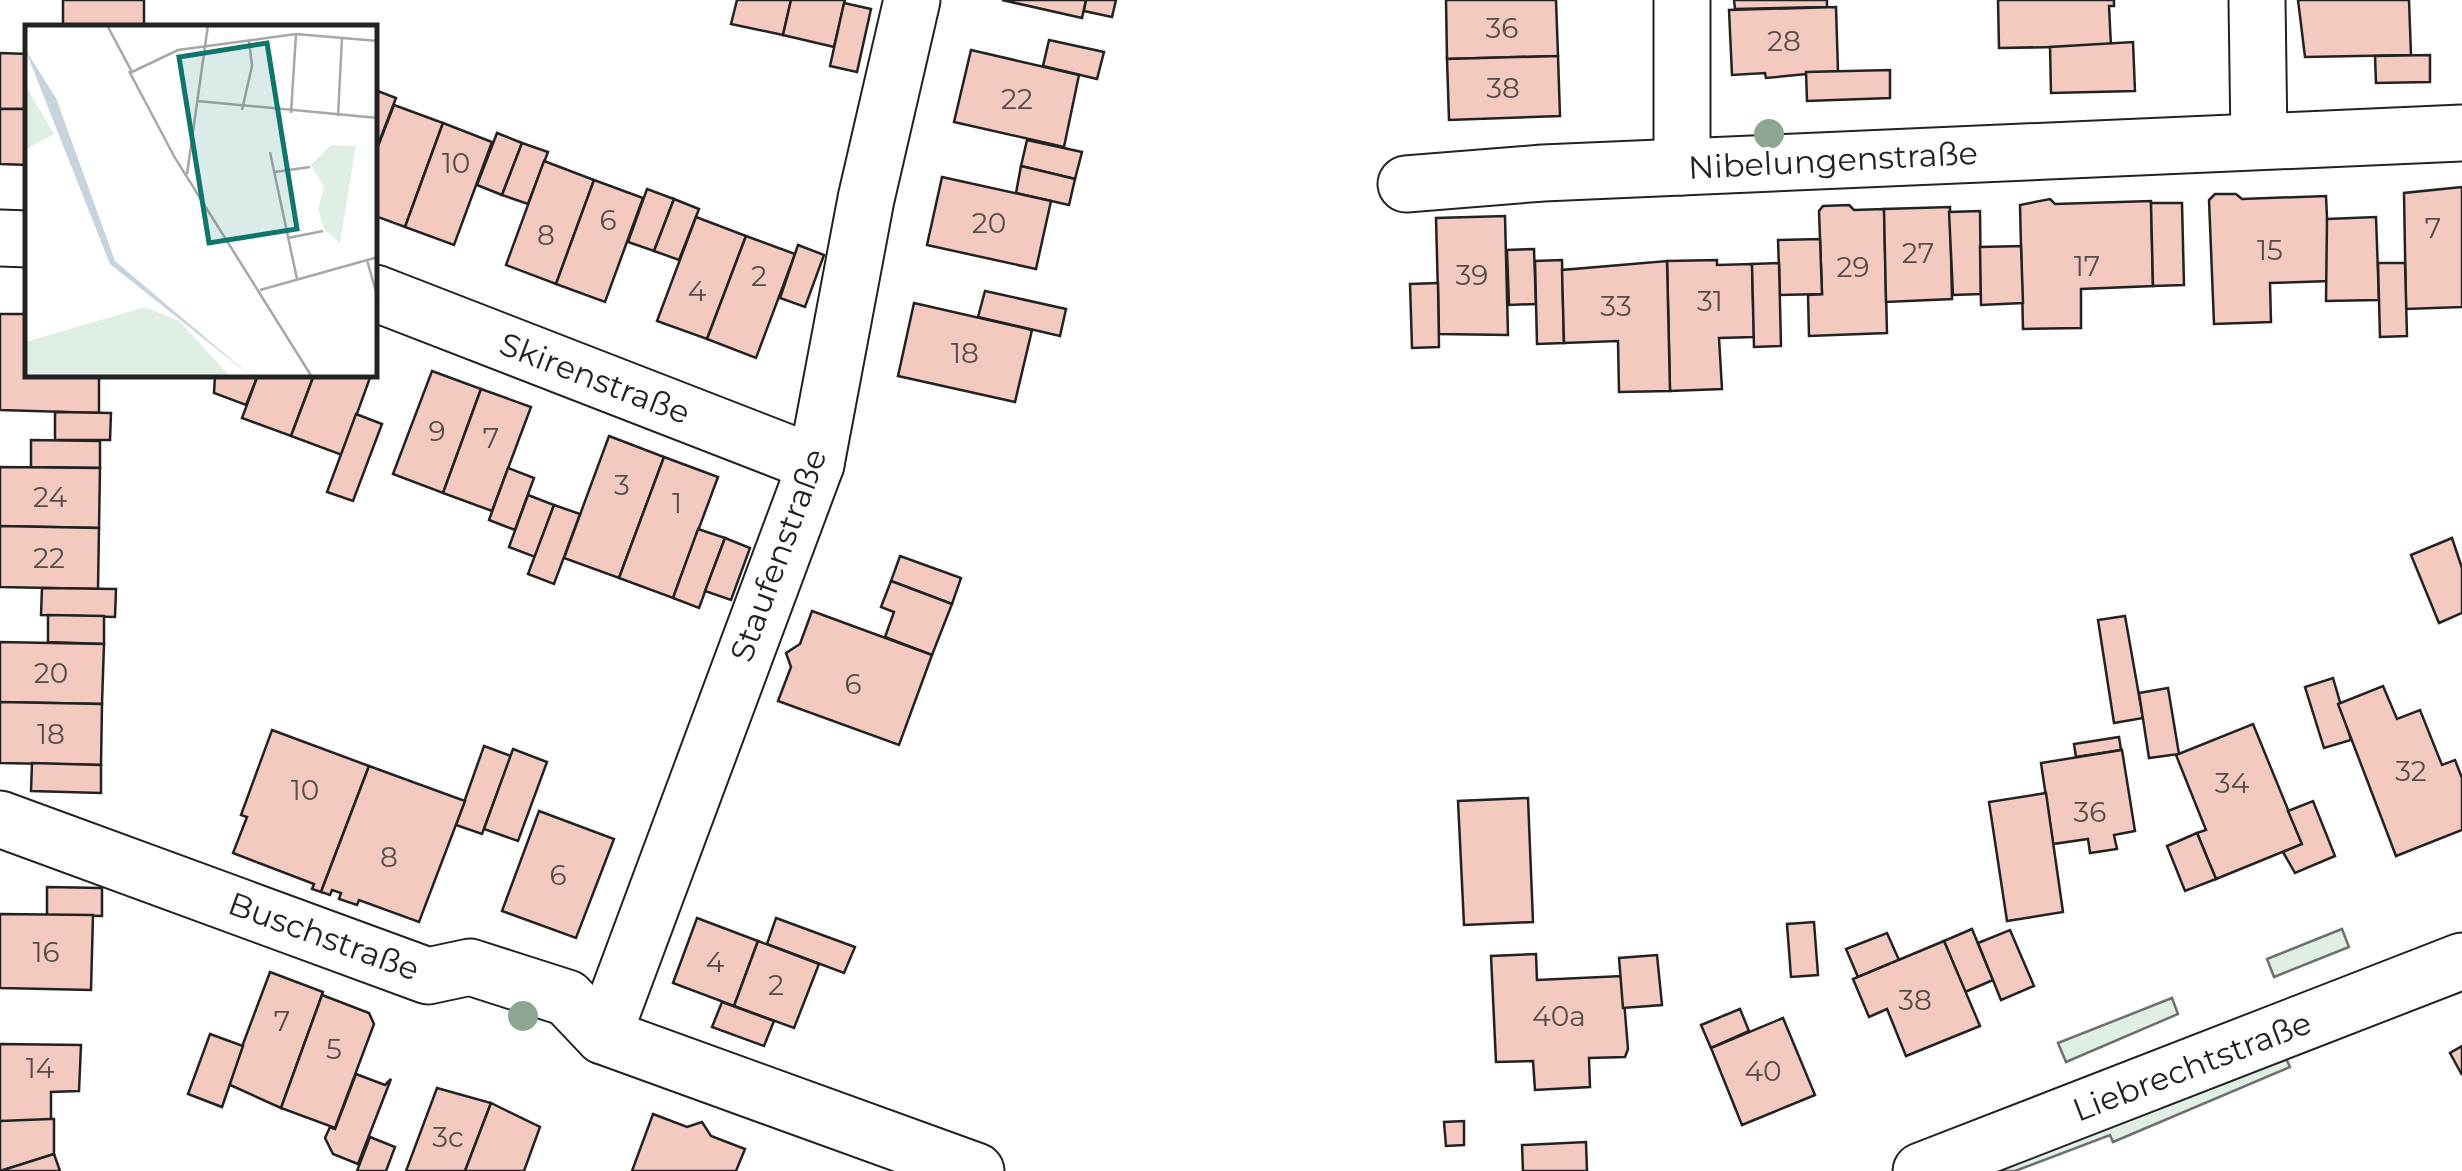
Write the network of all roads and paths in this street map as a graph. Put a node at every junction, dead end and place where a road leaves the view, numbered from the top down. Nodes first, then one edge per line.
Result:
1 (912, 0) edge
2 (1682, 0) edge
3 (2257, 0) edge
4 (2462, 132) edge
5 (2259, 141) junction
6 (1682, 167) junction
7 (1406, 184) dead end
8 (0, 238) edge
9 (25, 239) edge
10 (378, 294) edge
11 (816, 464) junction
12 (0, 818) edge
13 (2462, 961) edge
14 (603, 1036) junction
15 (976, 1171) edge
16 (1921, 1171) edge

1 - 11 street, Staufenstraße
2 - 6 street
3 - 5 street
4 - 5 street, Nibelungenstraße
5 - 6 street, Nibelungenstraße
6 - 7 street, Nibelungenstraße
8 - 9 street
10 - 11 street, Skirenstraße
11 - 14 street, Staufenstraße
12 - 14 street, Buschstraße
13 - 16 street, Liebrechtstraße
14 - 15 street, Buschstraße

